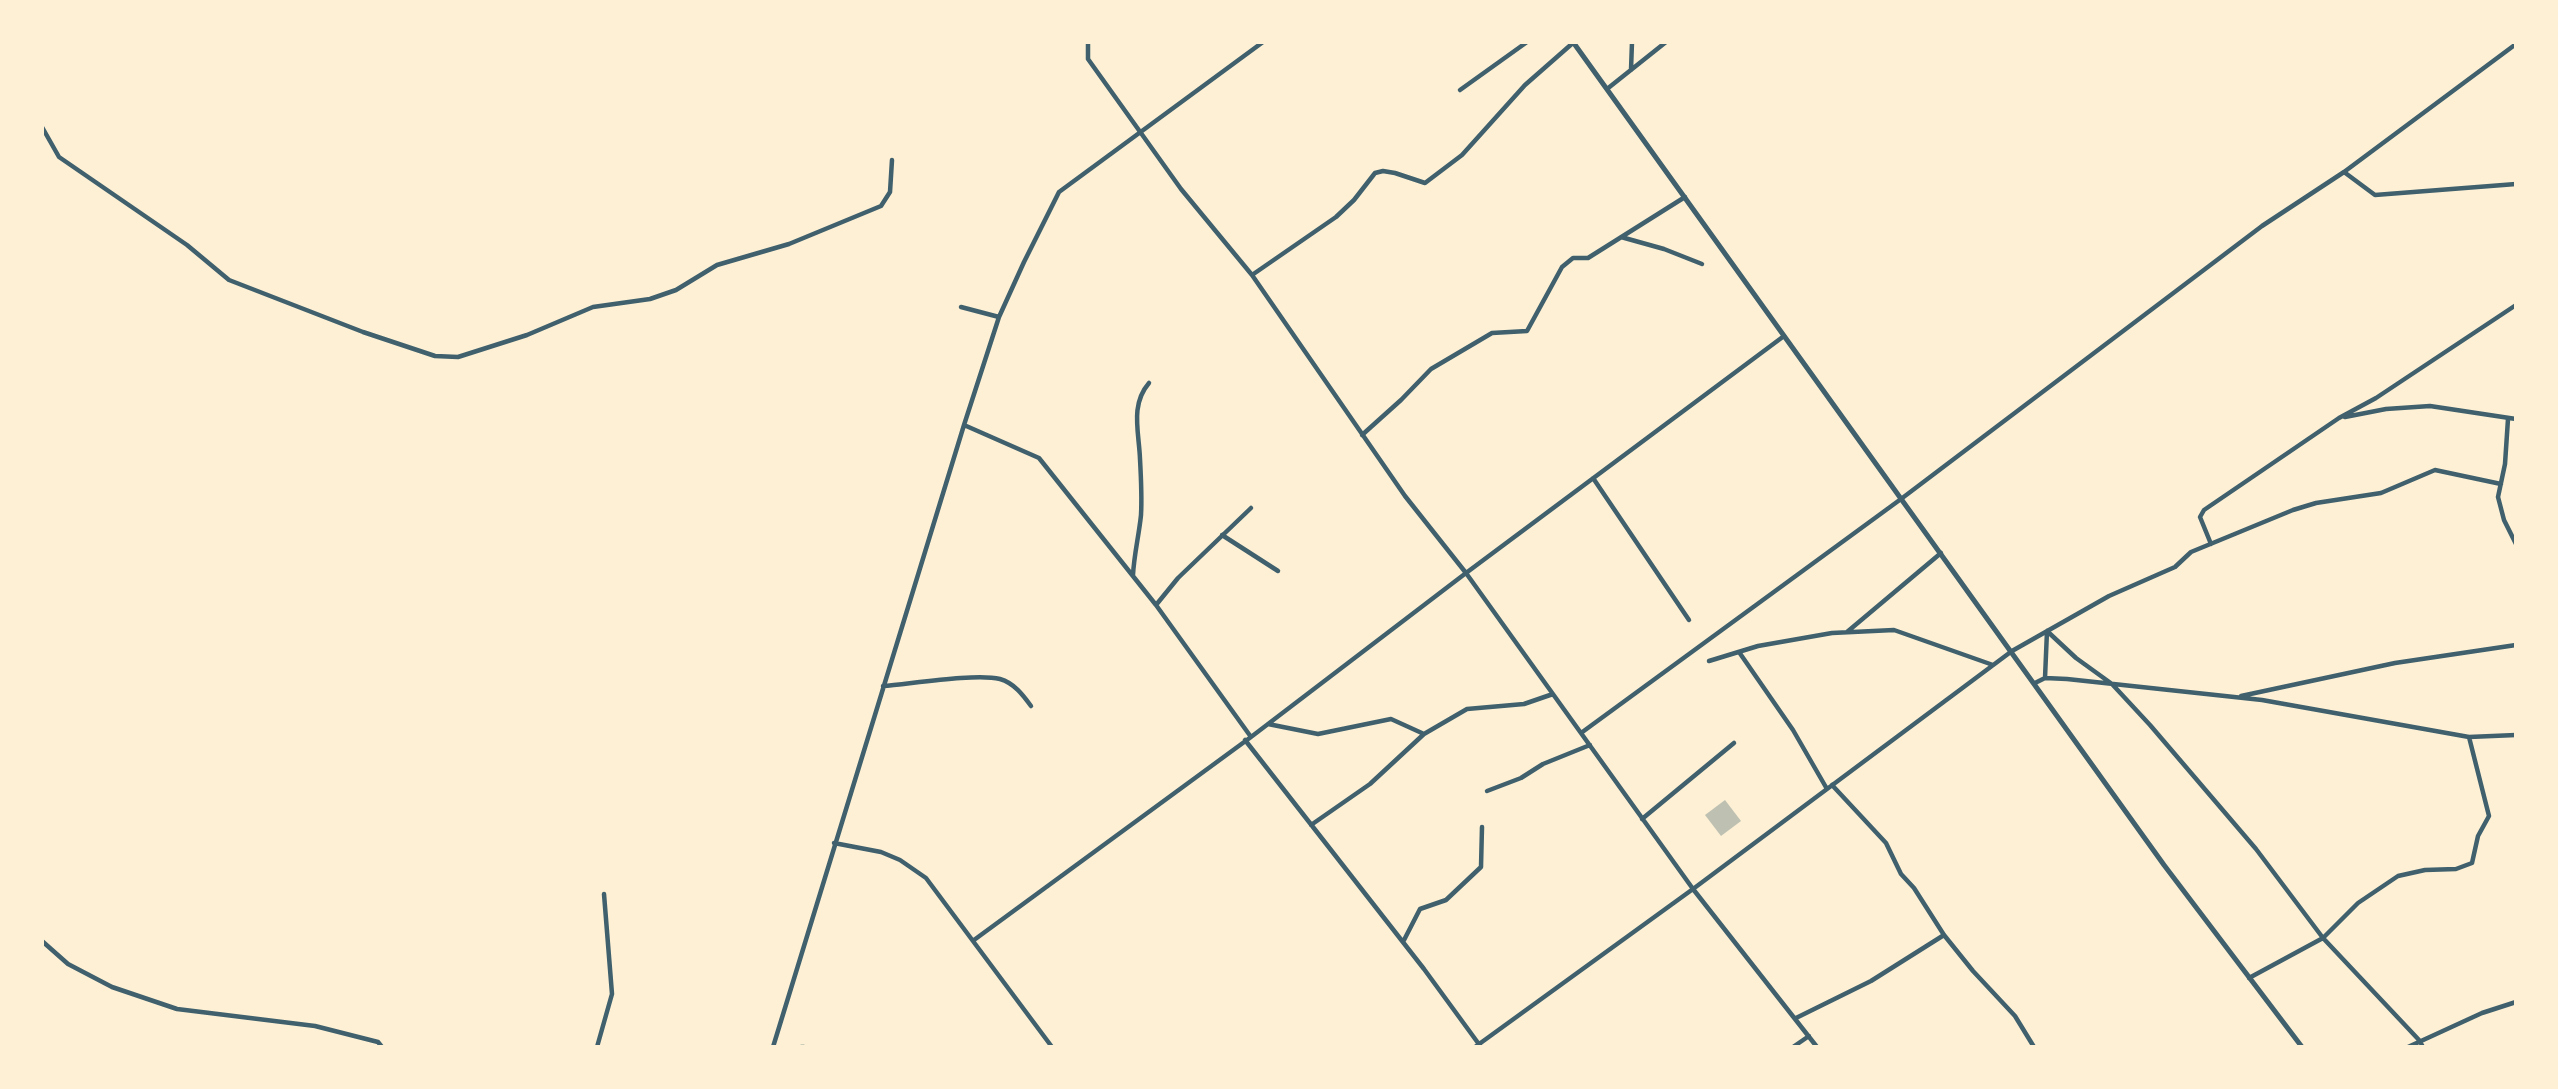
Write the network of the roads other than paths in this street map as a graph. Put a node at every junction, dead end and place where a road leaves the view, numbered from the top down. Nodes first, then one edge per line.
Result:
1 (1088, 42) edge
2 (1263, 42) edge
3 (1527, 42) edge
4 (1574, 42) edge
5 (1632, 42) edge
6 (1666, 42) edge
7 (2516, 44) edge
8 (1631, 70) junction
9 (1606, 89) junction
10 (1460, 90) dead end
11 (42, 128) edge
12 (1141, 132) junction
13 (892, 160) dead end
14 (2344, 172) junction
15 (2516, 184) edge
16 (1685, 197) junction
17 (1621, 237) junction
18 (1702, 264) dead end
19 (1252, 275) junction
20 (2516, 305) edge
21 (961, 307) dead end
22 (999, 318) junction
23 (1784, 336) junction
24 (1149, 383) dead end
25 (2340, 418) junction
26 (2508, 419) junction
27 (2516, 419) edge
28 (964, 425) junction
29 (1362, 435) junction
30 (1593, 478) junction
31 (2501, 484) junction
32 (1901, 499) junction
33 (1251, 508) dead end
34 (1222, 535) junction
35 (2211, 544) junction
36 (2516, 544) edge
37 (1941, 553) junction
38 (1278, 571) dead end
39 (1466, 573) junction
40 (1133, 575) junction
41 (1156, 605) junction
42 (1689, 620) dead end
43 (2047, 631) junction
44 (1847, 632) junction
45 (2516, 645) edge
46 (2012, 651) junction
47 (1739, 652) junction
48 (1709, 661) dead end
49 (1993, 665) junction
50 (2044, 678) junction
51 (2035, 683) junction
52 (2112, 684) junction
53 (883, 687) junction
54 (1553, 694) junction
55 (2235, 697) junction
56 (1031, 706) dead end
57 (1268, 724) junction
58 (1581, 733) junction
59 (1424, 734) junction
60 (2516, 735) edge
61 (1251, 737) junction
62 (2469, 737) junction
63 (1245, 740) junction
64 (1734, 743) dead end
65 (1590, 745) junction
66 (1833, 785) junction
67 (1827, 789) junction
68 (1487, 791) dead end
69 (1642, 819) junction
70 (1311, 825) junction
71 (1482, 827) dead end
72 (834, 843) junction
73 (1693, 889) junction
74 (604, 894) dead end
75 (1944, 935) junction
76 (2323, 938) junction
77 (974, 940) junction
78 (42, 941) edge
79 (1403, 942) junction
80 (2248, 978) junction
81 (2516, 1002) edge
82 (1796, 1018) junction
83 (1809, 1036) junction
84 (2419, 1040) junction
85 (1478, 1046) edge
86 (382, 1047) edge
87 (597, 1047) edge
88 (773, 1047) edge
89 (1052, 1047) edge
90 (1793, 1047) edge
91 (1817, 1047) edge
92 (2034, 1047) edge
93 (2302, 1047) edge
94 (2408, 1047) edge
95 (2423, 1047) edge

1 - 12 street
2 - 12 street
3 - 10 street
4 - 9 street
4 - 19 street
5 - 8 street
6 - 8 street
7 - 14 street
8 - 9 street
9 - 16 street
11 - 13 street
12 - 19 street
12 - 22 street
14 - 15 street
14 - 32 street
16 - 17 street
16 - 23 street
17 - 18 street
17 - 29 street
19 - 29 street
20 - 25 street
21 - 22 street
22 - 28 street
23 - 30 street
23 - 32 street
24 - 40 street
25 - 26 street
25 - 35 street
26 - 27 street
26 - 31 street
28 - 40 street
28 - 53 street
29 - 39 street
30 - 39 street
30 - 42 street
31 - 35 street
31 - 36 street
32 - 37 street
32 - 58 street
33 - 34 street
34 - 38 street
34 - 41 street
35 - 43 street
37 - 44 street
37 - 46 street
39 - 54 street
39 - 57 street
40 - 41 street
41 - 61 street
43 - 46 street
43 - 50 street
43 - 52 street
44 - 47 street
44 - 49 street
45 - 55 street
46 - 49 street
46 - 51 street
47 - 48 street
47 - 67 street
49 - 66 street
50 - 51 street
50 - 52 street
51 - 80 street
52 - 55 street
52 - 76 street
53 - 56 street
53 - 72 street
54 - 58 street
54 - 59 street
55 - 62 street
57 - 59 street
57 - 61 street
58 - 65 street
59 - 70 street
60 - 62 street
61 - 63 street
62 - 76 street
63 - 70 street
63 - 77 street
64 - 69 street
65 - 68 street
65 - 69 street
66 - 67 street
66 - 75 street
67 - 73 street
69 - 73 street
70 - 79 street
71 - 79 street
72 - 77 street
72 - 88 street
73 - 82 street
73 - 85 street
74 - 87 street
75 - 82 street
75 - 92 street
76 - 80 street
76 - 84 street
77 - 89 street
78 - 86 street
79 - 85 street
80 - 93 street
81 - 84 street
82 - 83 street
83 - 90 street
83 - 91 street
84 - 94 street
84 - 95 street

